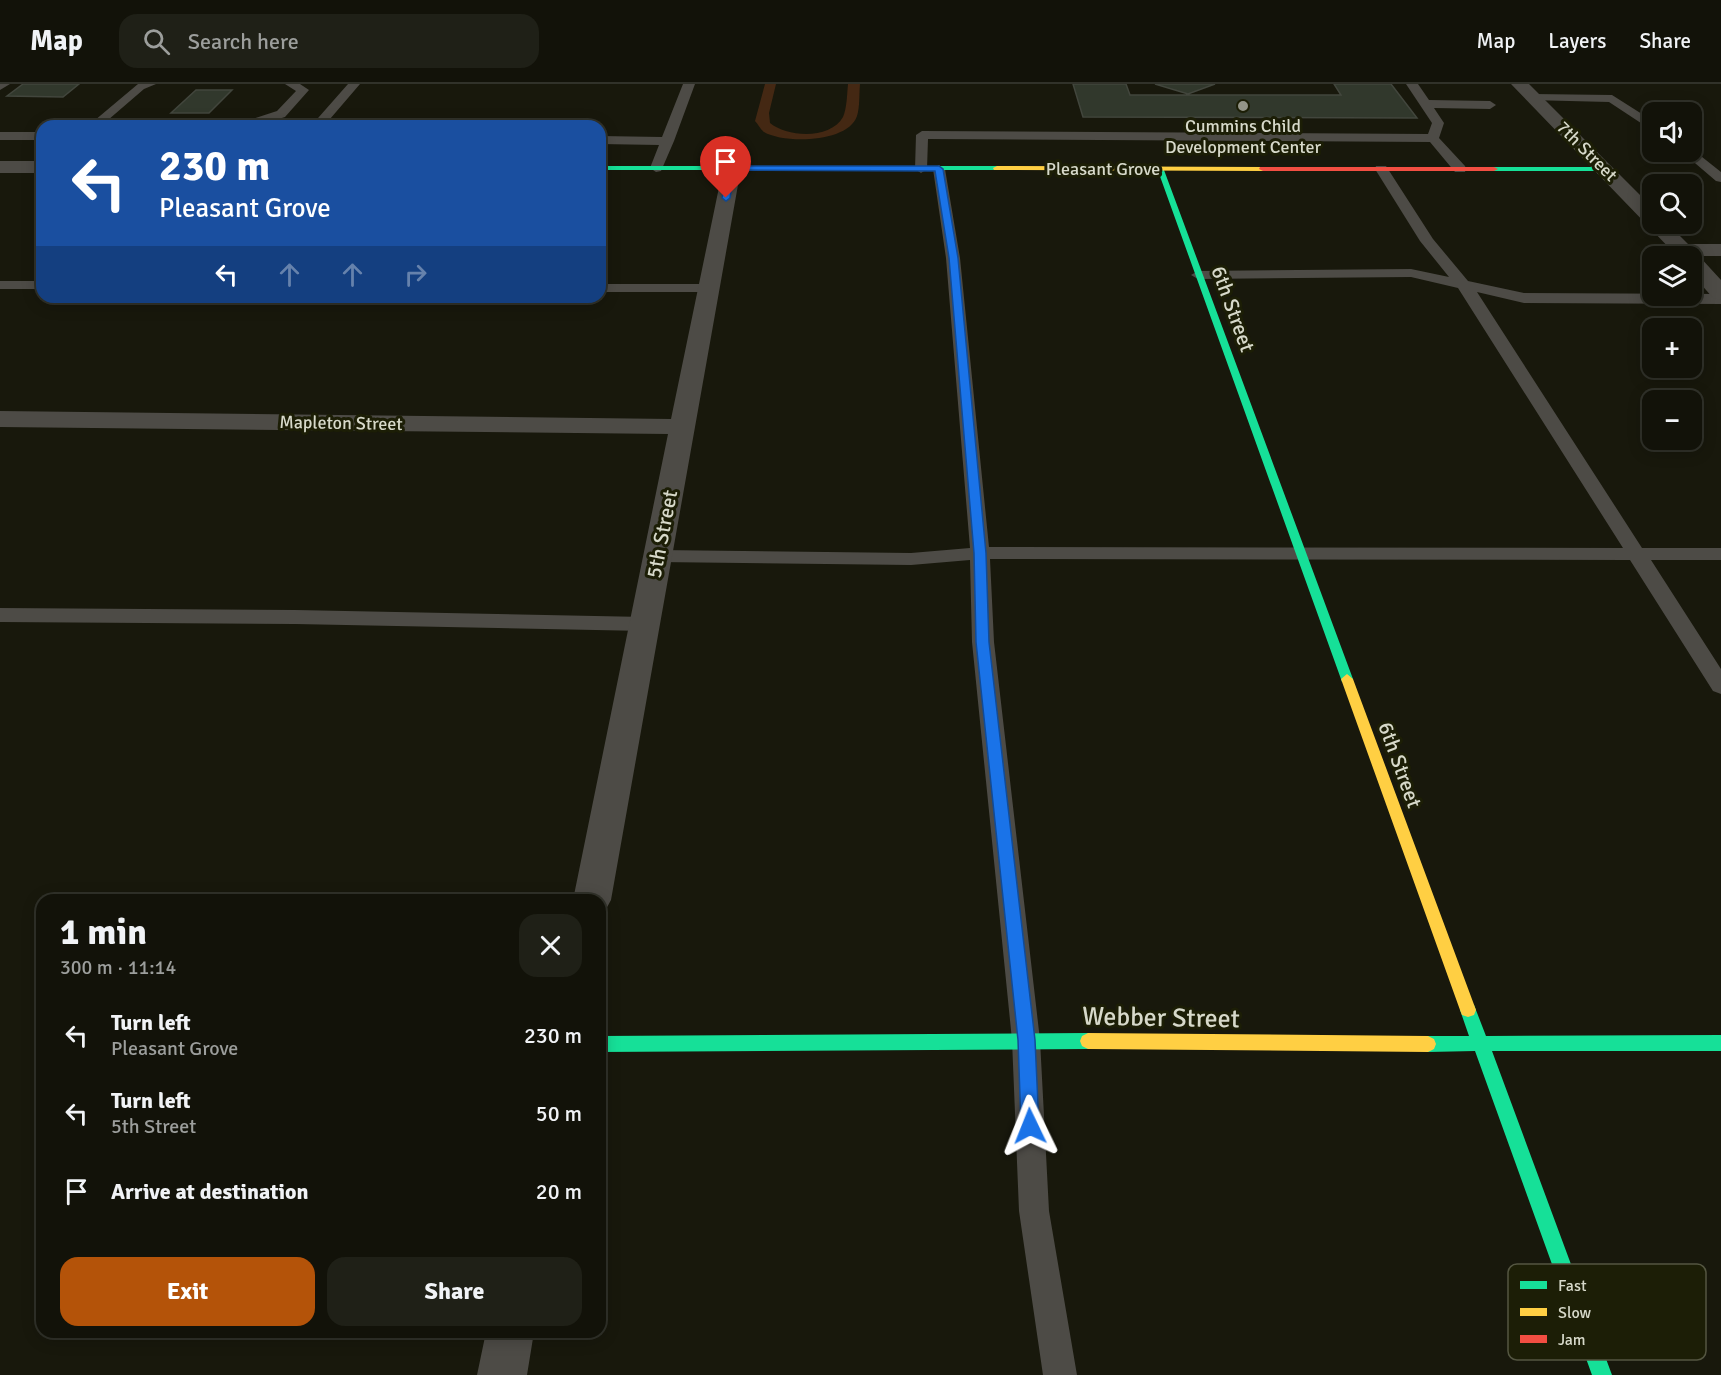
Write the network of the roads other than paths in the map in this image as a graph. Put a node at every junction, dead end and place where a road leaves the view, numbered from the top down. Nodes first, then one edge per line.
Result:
1 (4, 84) edge
2 (150, 84) edge
3 (291, 84) edge
4 (354, 84) edge
5 (689, 84) edge
6 (1412, 84) edge
7 (1519, 84) edge
8 (0, 87) edge
9 (1533, 98) junction
10 (1428, 104) junction
11 (1490, 105) dead end
12 (102, 120) edge
13 (262, 120) edge
14 (322, 120) edge
15 (1642, 120) edge
16 (0, 136) edge
17 (36, 136) edge
18 (1433, 138) junction
19 (606, 140) edge
20 (668, 141) junction
21 (1701, 162) edge
22 (0, 167) edge
23 (36, 167) edge
24 (606, 168) edge
25 (656, 168) junction
26 (732, 168) junction
27 (930, 169) junction
28 (1381, 169) junction
29 (1460, 169) junction
30 (1606, 169) junction
31 (1160, 170) junction
32 (1721, 178) edge
33 (1642, 207) edge
34 (1666, 234) edge
35 (1678, 246) edge
36 (1721, 250) edge
37 (1702, 253) edge
38 (1702, 272) edge
39 (1198, 275) junction
40 (0, 285) edge
41 (36, 285) edge
42 (1462, 285) junction
43 (606, 288) edge
44 (709, 288) junction
45 (1721, 293) edge
46 (1721, 299) edge
47 (0, 420) edge
48 (682, 426) junction
49 (980, 553) junction
50 (1300, 554) junction
51 (1634, 554) junction
52 (1721, 554) edge
53 (658, 556) junction
54 (0, 615) edge
55 (645, 624) junction
56 (1721, 686) edge
57 (593, 894) edge
58 (1026, 1040) junction
59 (1721, 1043) edge
60 (606, 1044) edge
61 (1480, 1045) junction
62 (1561, 1264) edge
63 (509, 1338) edge
64 (1596, 1360) edge
65 (502, 1375) edge
66 (1060, 1375) edge
67 (1602, 1375) edge

1 - 8 lane
2 - 12 lane
3 - 13 lane
4 - 14 lane
5 - 20 lane
6 - 10 lane
7 - 9 street, 7th Street
9 - 15 lane
9 - 30 street, 7th Street
10 - 11 lane
10 - 18 lane
16 - 17 lane
18 - 27 lane
18 - 29 lane
19 - 20 lane
20 - 25 lane
21 - 32 lane
22 - 23 street
24 - 25 street, Pleasant Grove
25 - 26 street, Pleasant Grove
26 - 27 street, Pleasant Grove
26 - 44 street, 5th Street
27 - 31 street, Pleasant Grove
27 - 49 lane
28 - 29 street, Pleasant Grove
28 - 31 street, Pleasant Grove
28 - 42 lane
29 - 30 street, Pleasant Grove
30 - 33 street, 7th Street
31 - 39 street, 6th Street
34 - 35 street
36 - 37 street
38 - 45 street
39 - 42 lane
39 - 50 street, 6th Street
40 - 41 lane
42 - 46 lane
42 - 51 lane
43 - 44 lane
44 - 48 street, 5th Street
47 - 48 street, Mapleton Street
48 - 53 street, 5th Street
49 - 50 lane
49 - 53 lane
49 - 58 lane
50 - 51 lane
50 - 61 street, 6th Street
51 - 52 lane
51 - 56 lane
53 - 55 street, 5th Street
54 - 55 lane
55 - 57 street, 5th Street
58 - 60 street, Webber Street
58 - 61 street, Webber Street
58 - 66 lane
59 - 61 street, Webber Street
61 - 62 street, 6th Street
63 - 65 street
64 - 67 street, 6th Street

